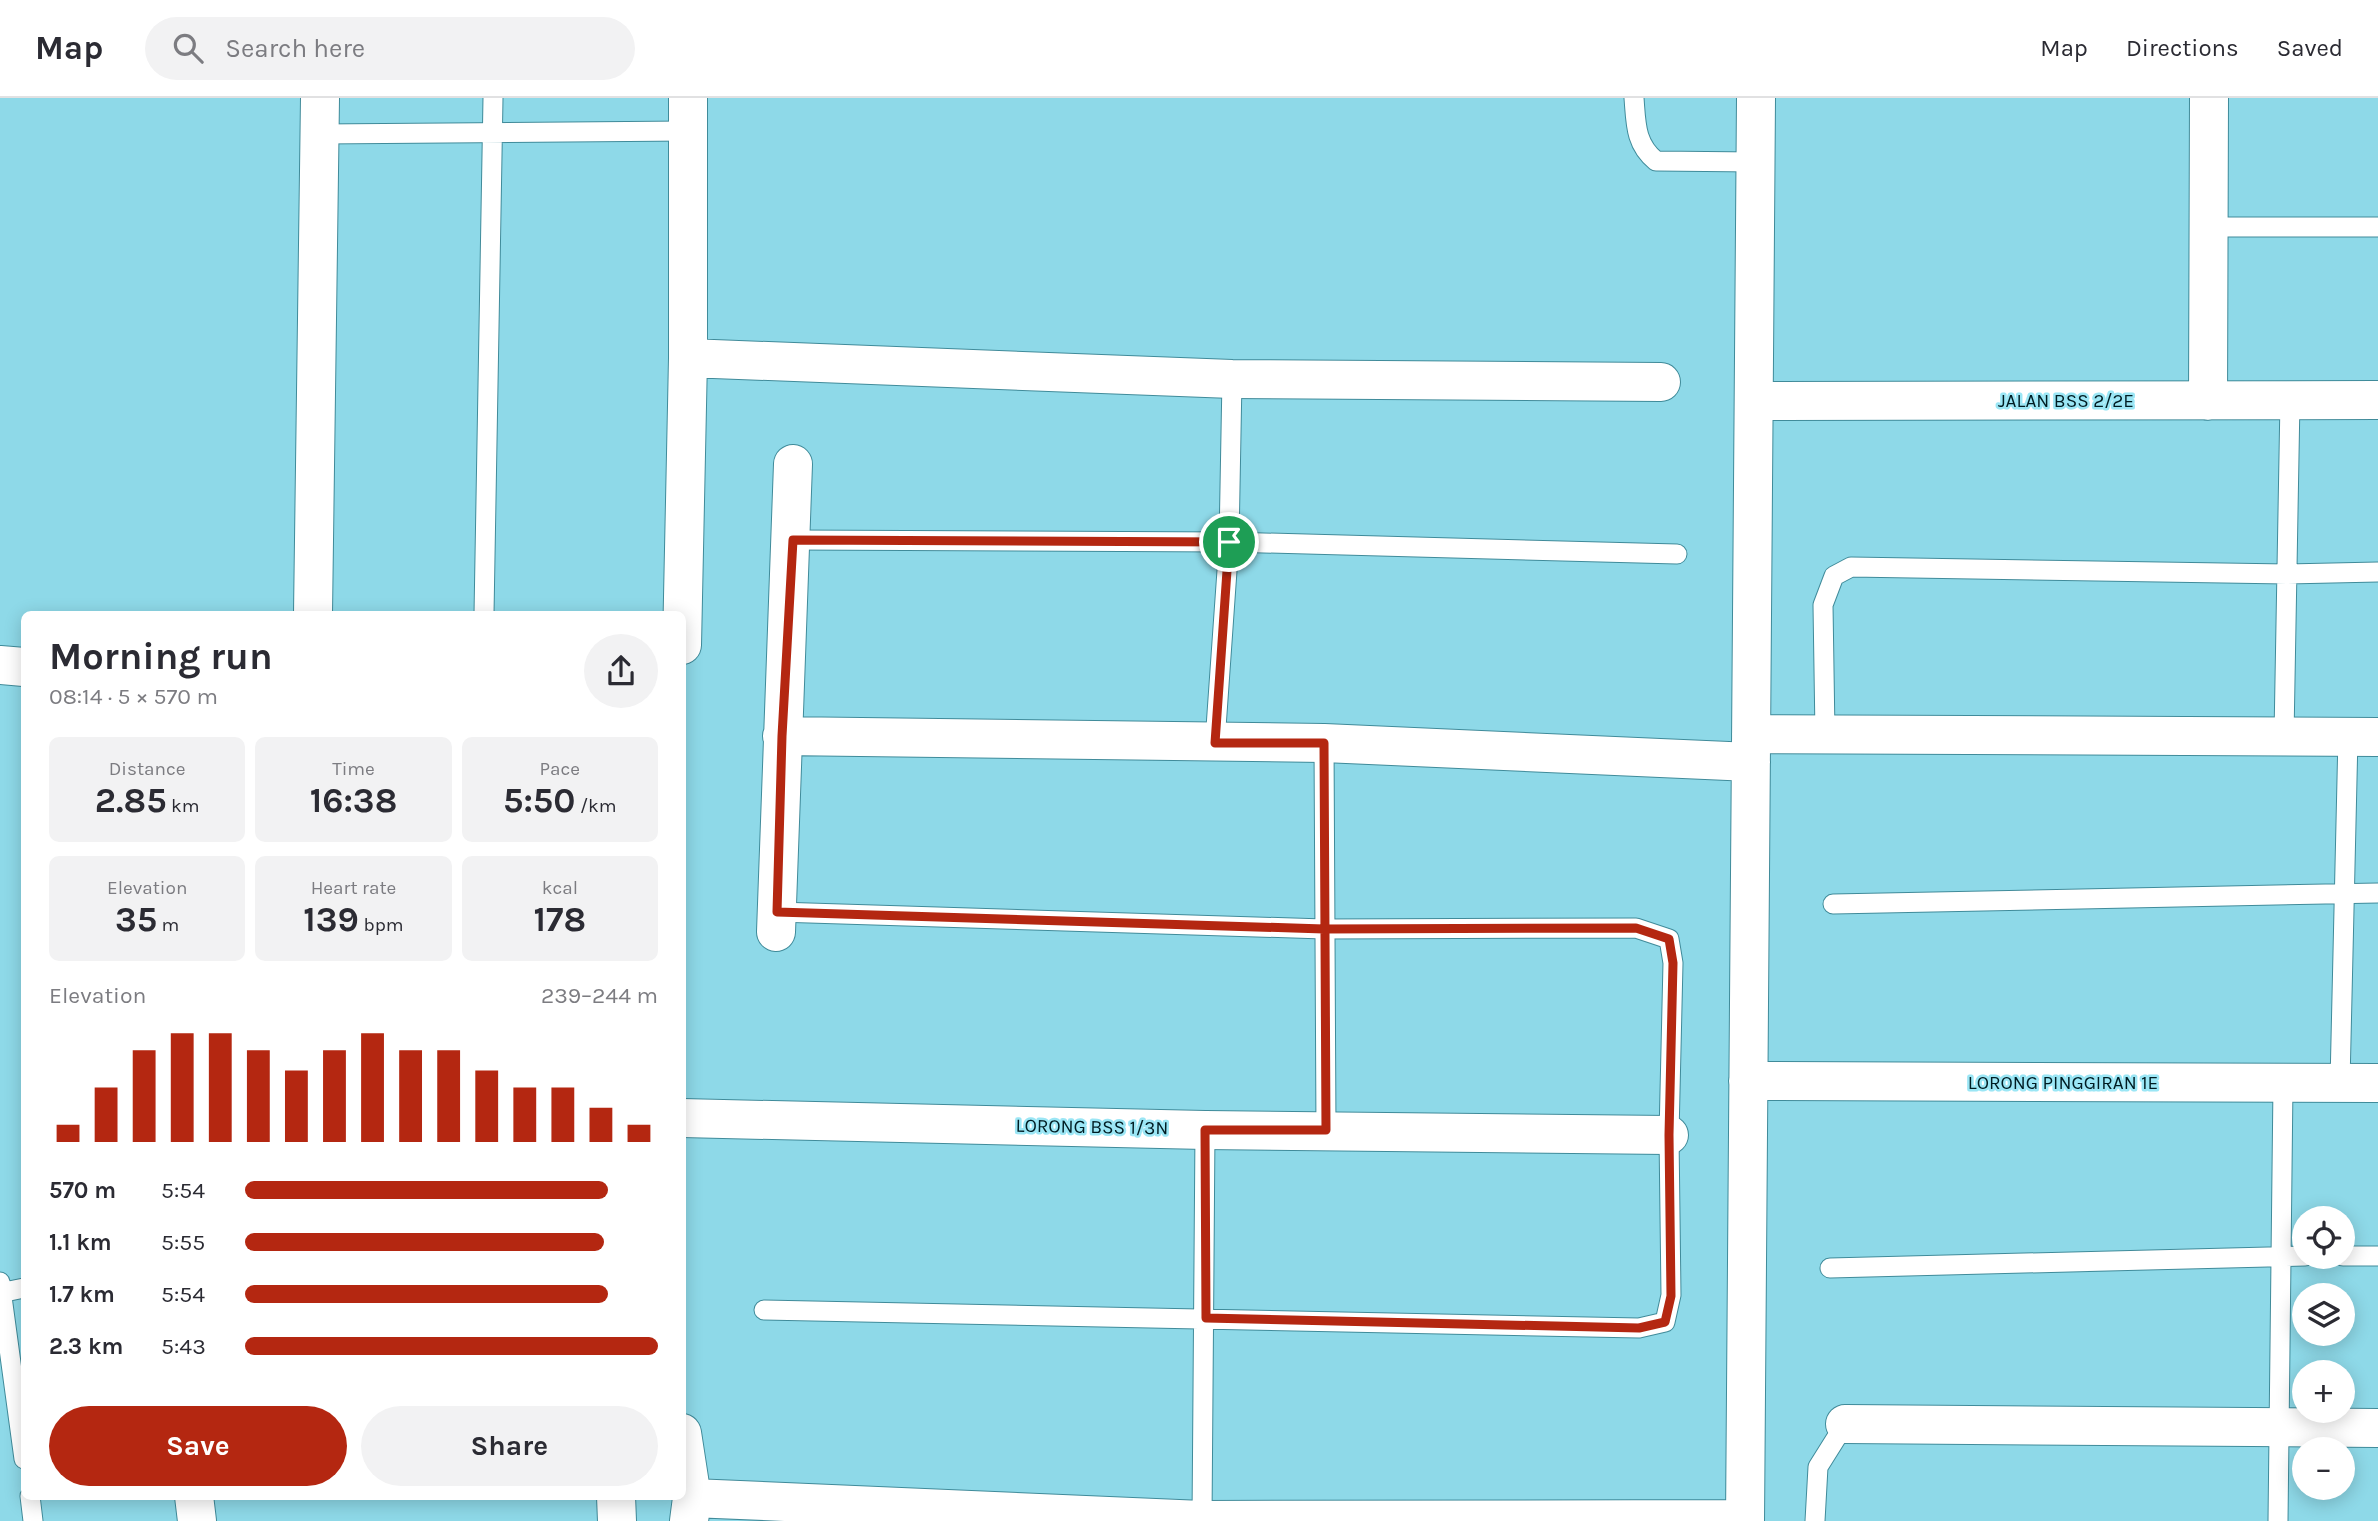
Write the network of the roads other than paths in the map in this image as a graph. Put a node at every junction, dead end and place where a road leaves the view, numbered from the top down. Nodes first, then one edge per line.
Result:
1 (494, 98) edge
2 (1633, 98) edge
3 (1756, 98) edge
4 (2209, 98) edge
5 (688, 115) edge
6 (321, 116) edge
7 (493, 131) junction
8 (1755, 162) junction
9 (2211, 227) junction
10 (2378, 227) edge
11 (688, 358) junction
12 (1232, 379) junction
13 (1661, 382) dead end
14 (2290, 400) junction
15 (2378, 400) edge
16 (1754, 401) junction
17 (2208, 401) junction
18 (793, 464) dead end
19 (793, 540) junction
20 (1229, 542) junction
21 (1677, 554) dead end
22 (2378, 572) edge
23 (2287, 574) junction
24 (313, 611) edge
25 (484, 611) edge
26 (683, 611) edge
27 (0, 665) edge
28 (21, 667) edge
29 (1825, 734) junction
30 (782, 736) junction
31 (2284, 736) junction
32 (2363, 736) edge
33 (1215, 743) junction
34 (1324, 743) junction
35 (1751, 748) junction
36 (2345, 892) junction
37 (2378, 893) edge
38 (1833, 904) dead end
39 (776, 922) joint
40 (1324, 929) junction
41 (1748, 1081) junction
42 (2340, 1083) junction
43 (2378, 1083) edge
44 (2283, 1084) junction
45 (686, 1118) edge
46 (1205, 1130) junction
47 (1326, 1130) junction
48 (1669, 1135) junction
49 (2281, 1255) junction
50 (2292, 1255) edge
51 (2355, 1256) edge
52 (2378, 1256) edge
53 (1830, 1268) dead end
54 (21, 1288) edge
55 (1, 1289) edge
56 (764, 1310) dead end
57 (1206, 1318) junction
58 (1845, 1424) joint
59 (2276, 1427) junction
60 (2378, 1428) edge
61 (21, 1437) edge
62 (686, 1467) edge
63 (30, 1500) edge
64 (194, 1500) edge
65 (616, 1500) edge
66 (691, 1510) edge
67 (1202, 1520) edge
68 (1745, 1520) edge
69 (33, 1521) edge
70 (197, 1521) edge
71 (617, 1521) edge
72 (1815, 1521) edge
73 (2278, 1521) edge

1 - 7 lane
2 - 8 lane
3 - 8 street
4 - 9 street
5 - 7 lane
5 - 11 street
6 - 7 lane
6 - 24 street
7 - 25 lane
8 - 16 street
9 - 10 lane
9 - 17 street
11 - 12 street
11 - 26 street
12 - 13 street
12 - 20 lane
14 - 15 street, JALAN BSS 2/2E
14 - 17 street, JALAN BSS 2/2E
14 - 23 lane
16 - 17 street, JALAN BSS 2/2E
16 - 35 street
18 - 19 street
19 - 20 lane
19 - 30 street
20 - 21 lane
20 - 33 lane
22 - 23 lane
23 - 29 lane
23 - 31 lane
27 - 28 street
29 - 31 street
29 - 35 street
30 - 33 street
30 - 39 street
31 - 32 street
32 - 36 lane
33 - 34 street
34 - 35 street
34 - 40 lane
35 - 41 street
36 - 37 lane
36 - 38 lane
36 - 42 lane
39 - 40 lane
40 - 47 lane
40 - 48 lane
41 - 44 street, LORONG PINGGIRAN 1E
41 - 68 street
42 - 43 street, LORONG PINGGIRAN 1E
42 - 44 street, LORONG PINGGIRAN 1E
44 - 49 lane
45 - 46 street, LORONG BSS 1/3N
46 - 47 street, LORONG BSS 1/3N
46 - 57 lane
47 - 48 street, LORONG BSS 1/3N
48 - 57 lane
49 - 50 lane
49 - 53 lane
49 - 59 lane
51 - 52 lane
54 - 55 lane
55 - 61 lane
56 - 57 lane
57 - 67 lane
58 - 59 street
58 - 72 lane
59 - 60 street
59 - 73 lane
62 - 66 street
63 - 69 lane
64 - 70 street
65 - 71 street
66 - 67 street
67 - 68 street

